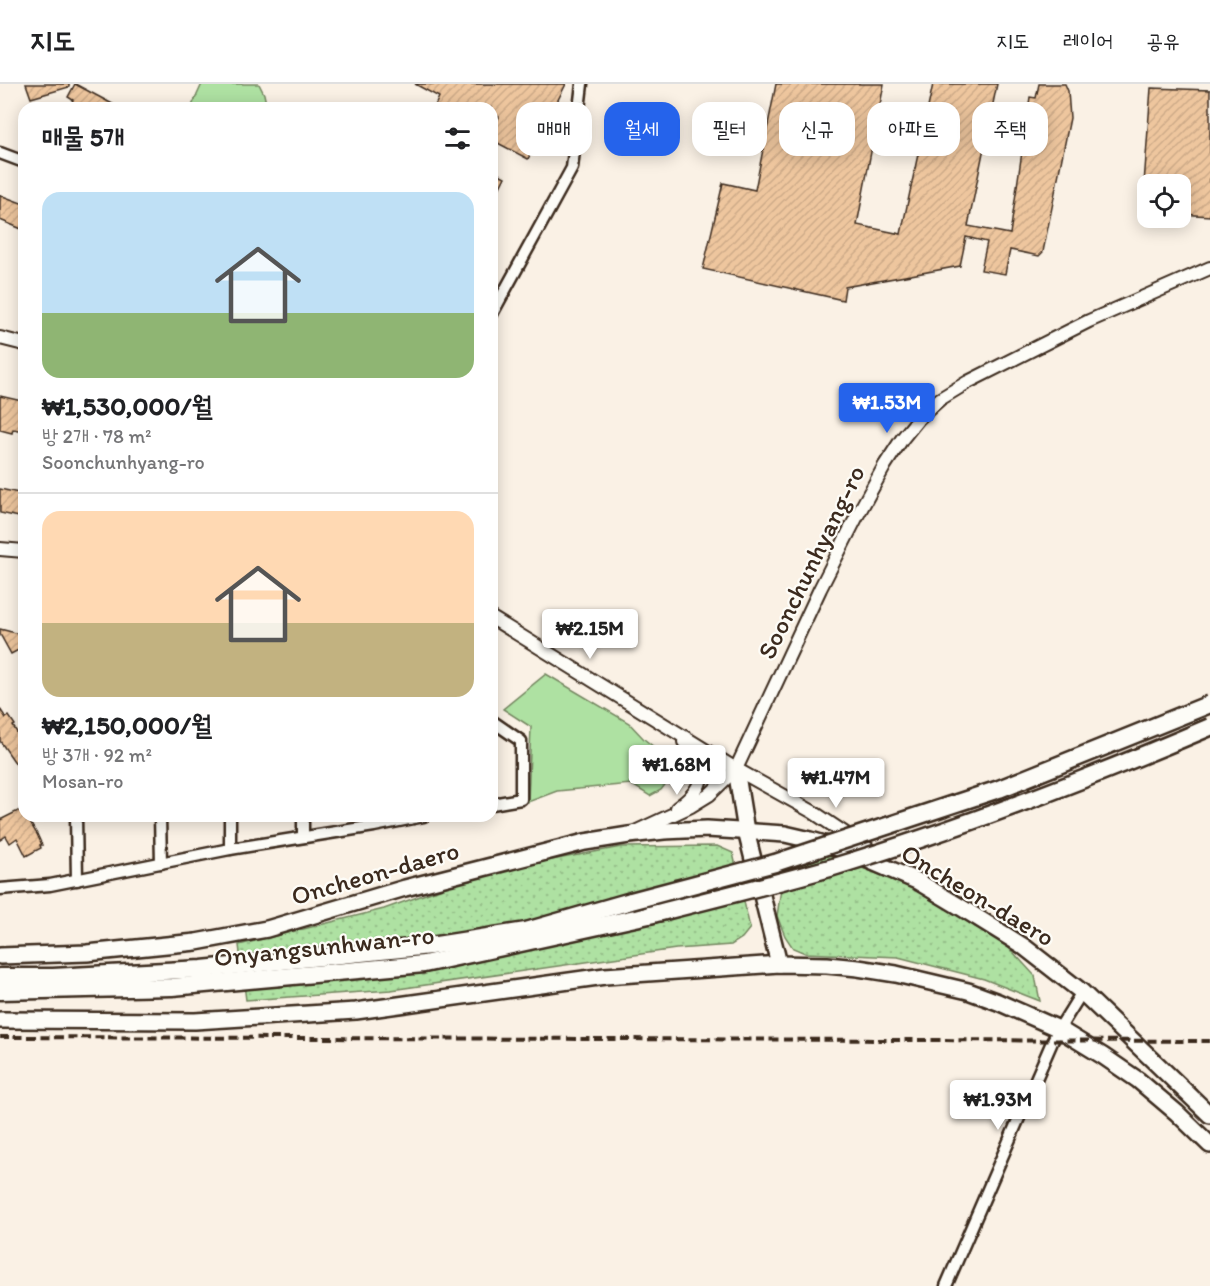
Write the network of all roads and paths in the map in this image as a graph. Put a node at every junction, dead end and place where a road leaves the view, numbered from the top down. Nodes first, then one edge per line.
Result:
1 (582, 84) edge
2 (0, 153) edge
3 (18, 160) edge
4 (1210, 268) edge
5 (498, 303) edge
6 (0, 338) edge
7 (18, 342) edge
8 (0, 549) edge
9 (18, 550) edge
10 (498, 622) edge
11 (1210, 704) edge
12 (498, 725) edge
13 (1210, 727) edge
14 (673, 731) junction
15 (736, 769) junction
16 (498, 803) edge
17 (666, 816) junction
18 (76, 822) edge
19 (160, 822) edge
20 (230, 822) edge
21 (303, 822) edge
22 (370, 822) edge
23 (746, 831) junction
24 (629, 835) junction
25 (303, 837) junction
26 (230, 849) junction
27 (161, 862) junction
28 (77, 880) junction
29 (917, 881) junction
30 (0, 889) edge
31 (0, 956) edge
32 (779, 964) junction
33 (0, 977) edge
34 (0, 991) edge
35 (1082, 992) junction
36 (0, 1020) edge
37 (1059, 1029) junction
38 (1210, 1115) edge
39 (1210, 1146) edge
40 (946, 1286) edge

1 - 5 street
2 - 3 street
4 - 15 street, Soonchunhyang-ro
6 - 7 street
8 - 9 street
10 - 14 street
11 - 33 highway, Onyangsunhwan-ro, bridge
12 - 16 street
13 - 34 highway, Onyangsunhwan-ro, bridge
14 - 15 street
14 - 17 street
15 - 17 street
15 - 23 main road
15 - 29 street
17 - 24 street
18 - 28 street
19 - 27 street
20 - 26 street
21 - 25 street
22 - 25 street
23 - 24 main road, Oncheon-daero
23 - 29 main road, Oncheon-daero
23 - 32 main road
24 - 31 main road, Oncheon-daero
25 - 26 street
26 - 27 street
27 - 28 street
28 - 30 street
29 - 35 main road, Oncheon-daero
32 - 36 main road
32 - 37 main road
35 - 37 street
35 - 38 main road, Oncheon-daero
37 - 39 main road
37 - 40 street

